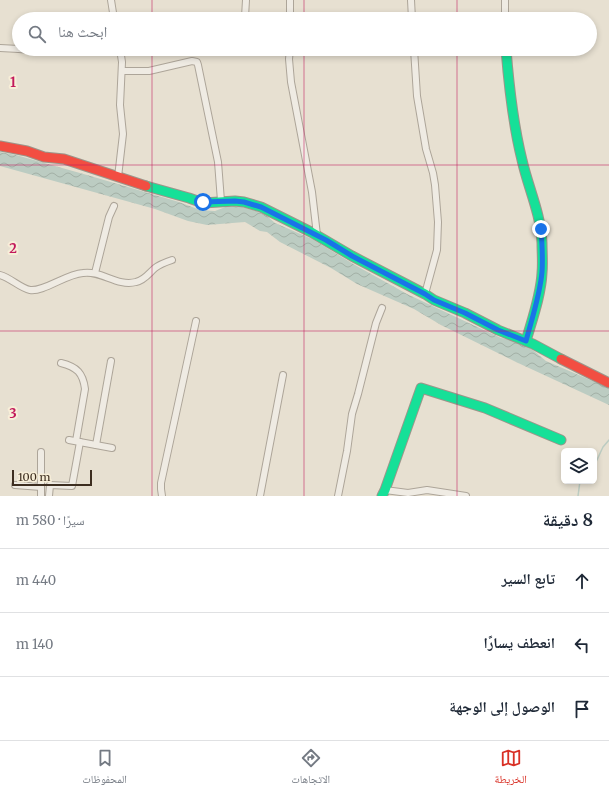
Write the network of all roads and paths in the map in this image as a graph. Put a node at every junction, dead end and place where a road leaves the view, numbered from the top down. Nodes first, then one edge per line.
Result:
1 (111, 0) edge
2 (246, 0) edge
3 (290, 0) edge
4 (411, 0) edge
5 (505, 0) edge
6 (113, 12) edge
7 (245, 12) edge
8 (290, 12) edge
9 (412, 12) edge
10 (505, 12) edge
11 (0, 48) edge
12 (12, 49) edge
13 (121, 56) edge
14 (289, 56) edge
15 (414, 56) edge
16 (507, 56) edge
17 (122, 71) junction
18 (0, 146) edge
19 (118, 177) junction
20 (221, 201) junction
21 (114, 206) dead end
22 (317, 235) junction
23 (172, 260) dead end
24 (95, 273) junction
25 (0, 275) edge
26 (425, 294) junction
27 (382, 308) dead end
28 (196, 320) dead end
29 (526, 341) junction
30 (111, 361) dead end
31 (61, 363) dead end
32 (283, 375) dead end
33 (609, 383) edge
34 (69, 440) dead end
35 (561, 440) dead end
36 (78, 442) junction
37 (96, 445) junction
38 (112, 448) dead end
39 (41, 452) dead end
40 (15, 485) dead end
41 (41, 487) junction
42 (384, 493) edge
43 (41, 496) edge
44 (49, 496) edge
45 (162, 496) edge
46 (260, 496) edge
47 (338, 496) edge
48 (466, 496) edge

1 - 6 street
2 - 7 street
3 - 8 street
4 - 9 street
5 - 10 street
11 - 12 street
13 - 17 street
14 - 22 street
15 - 26 street
16 - 29 street
17 - 19 street
17 - 20 street
18 - 19 street
19 - 20 street
20 - 22 street
21 - 24 street
22 - 26 street
23 - 24 street
24 - 25 street
26 - 29 street
27 - 47 street
28 - 45 street
29 - 33 street
30 - 37 street
31 - 36 street
32 - 46 street
34 - 36 street
35 - 42 street
36 - 37 street
36 - 44 street
37 - 38 street
39 - 41 street
40 - 41 street
41 - 43 street
42 - 48 street

